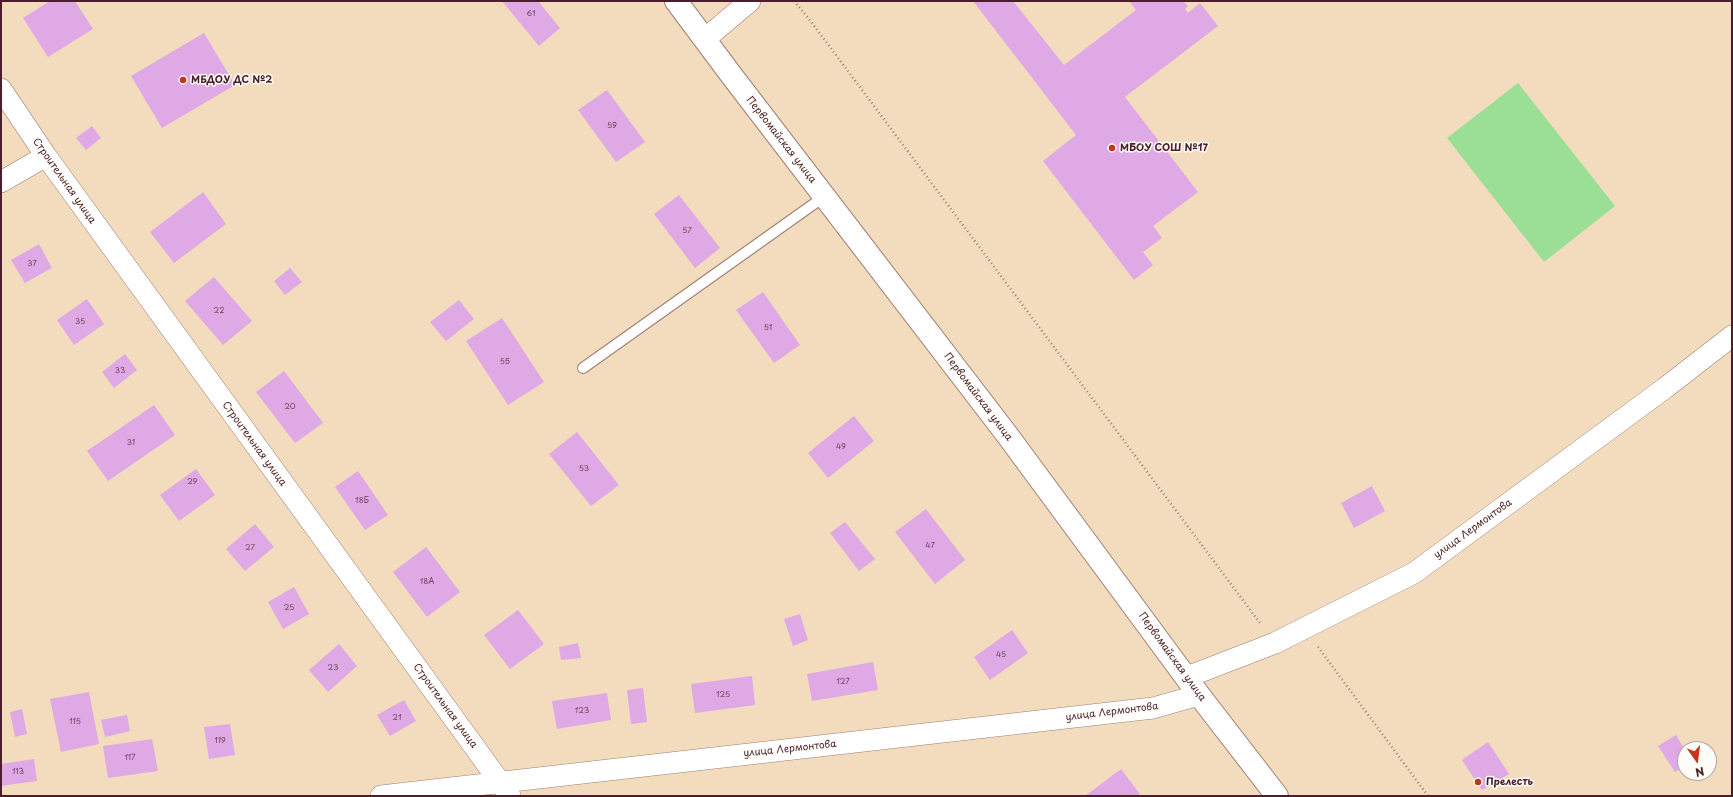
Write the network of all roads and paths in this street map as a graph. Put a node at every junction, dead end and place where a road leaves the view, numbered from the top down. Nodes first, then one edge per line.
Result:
1 (676, 1) edge
2 (750, 1) edge
3 (794, 1) edge
4 (705, 39) junction
5 (1, 89) edge
6 (46, 156) junction
7 (1, 182) edge
8 (825, 196) junction
9 (1732, 336) edge
10 (583, 368) dead end
11 (1304, 629) junction
12 (1275, 643) junction
13 (1187, 677) junction
14 (1199, 695) junction
15 (505, 789) edge
16 (381, 796) edge
17 (1277, 796) edge
18 (1428, 796) edge

1 - 4 street, Первомайская улица
2 - 4 street
3 - 12 path
4 - 8 street, Первомайская улица
5 - 6 street, Строительная улица
6 - 7 street
6 - 15 street, Строительная улица
8 - 10 lane
8 - 13 street, Первомайская улица
9 - 11 street, улица Лермонтова
11 - 12 street, улица Лермонтова
11 - 18 path
12 - 13 street, улица Лермонтова
13 - 14 street, Первомайская улица
14 - 15 street, улица Лермонтова
14 - 17 street, Первомайская улица
15 - 16 street, улица Лермонтова

